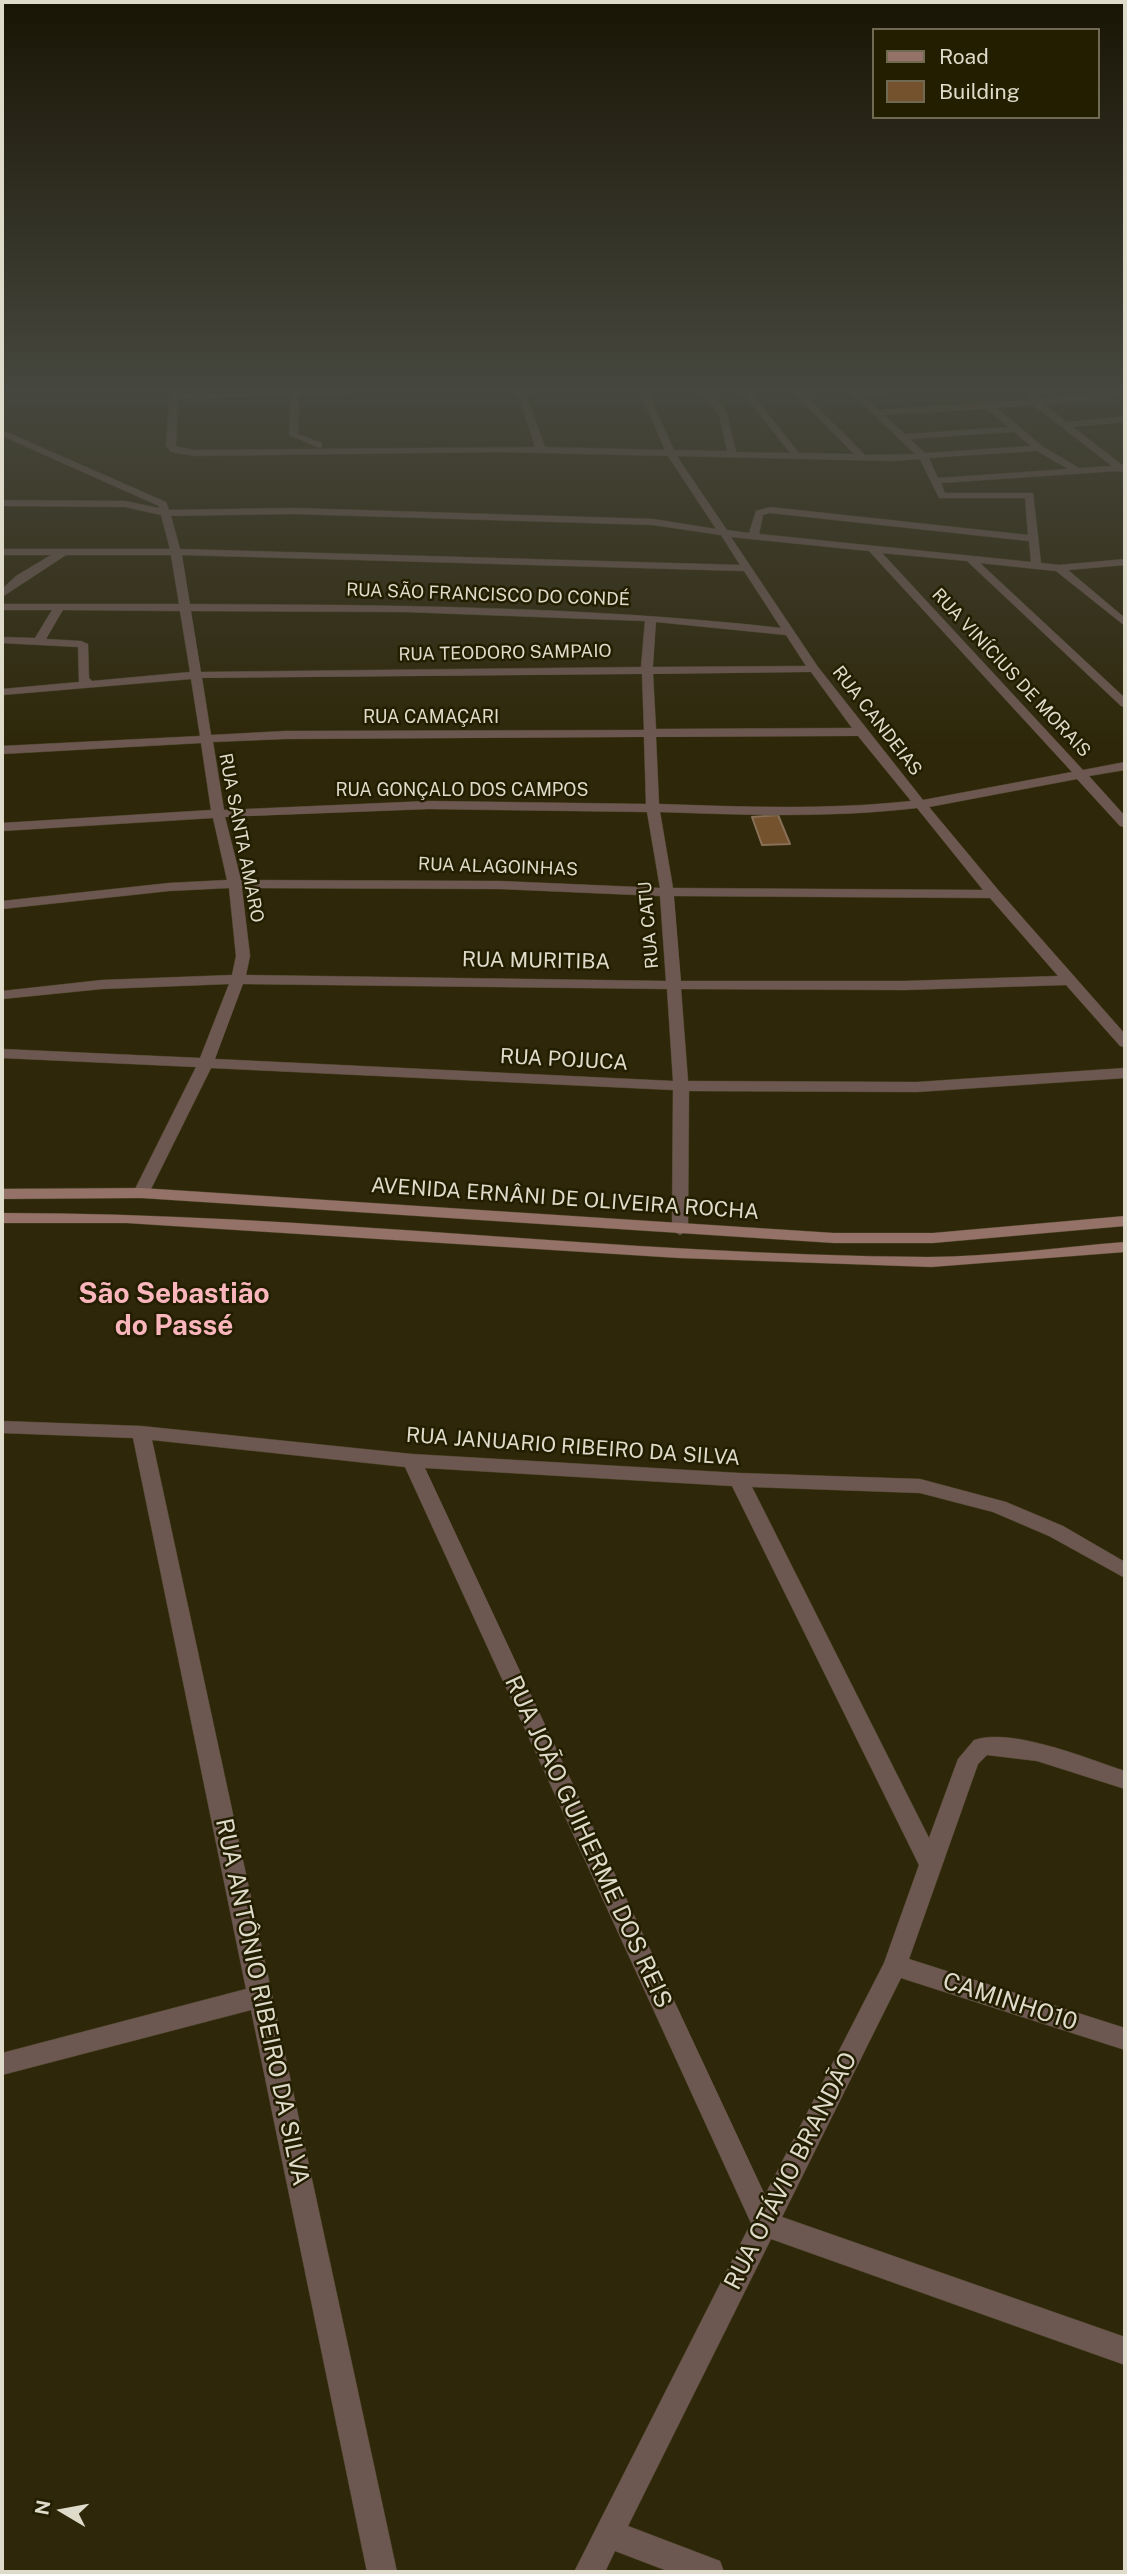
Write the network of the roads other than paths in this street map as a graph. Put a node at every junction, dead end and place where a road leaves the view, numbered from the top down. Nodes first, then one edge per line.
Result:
1 (158, 511) edge
2 (286, 511) edge
3 (298, 511) edge
4 (710, 511) edge
5 (766, 511) edge
6 (780, 511) edge
7 (1031, 511) edge
8 (167, 513) junction
9 (724, 533) junction
10 (753, 536) junction
11 (1034, 539) junction
12 (871, 547) junction
13 (64, 551) junction
14 (2, 552) edge
15 (176, 552) junction
16 (969, 558) junction
17 (1125, 562) edge
18 (1036, 566) junction
19 (750, 568) junction
20 (1059, 568) junction
21 (2, 594) edge
22 (2, 607) edge
23 (59, 607) junction
24 (183, 608) junction
25 (651, 618) junction
26 (1125, 623) edge
27 (792, 632) junction
28 (2, 640) edge
29 (39, 641) junction
30 (647, 669) junction
31 (814, 669) junction
32 (197, 676) junction
33 (88, 683) junction
34 (2, 692) edge
35 (1125, 704) edge
36 (861, 732) junction
37 (649, 733) junction
38 (205, 740) junction
39 (2, 750) edge
40 (1125, 766) edge
41 (1081, 775) junction
42 (922, 804) junction
43 (653, 808) junction
44 (218, 813) junction
45 (1125, 823) edge
46 (2, 827) edge
47 (235, 884) junction
48 (667, 892) junction
49 (994, 894) junction
50 (2, 905) edge
51 (238, 979) junction
52 (1070, 980) junction
53 (674, 984) junction
54 (2, 995) edge
55 (1125, 1043) edge
56 (2, 1053) edge
57 (205, 1064) junction
58 (1125, 1073) edge
59 (681, 1086) junction
60 (141, 1193) junction
61 (2, 1194) edge
62 (2, 1219) edge
63 (1125, 1221) edge
64 (680, 1230) junction
65 (1125, 1247) edge
66 (2, 1427) edge
67 (141, 1432) junction
68 (412, 1461) junction
69 (739, 1480) junction
70 (1125, 1570) edge
71 (1125, 1780) edge
72 (931, 1865) junction
73 (895, 1965) junction
74 (261, 1996) junction
75 (1125, 2039) edge
76 (2, 2064) edge
77 (765, 2224) junction
78 (1125, 2351) edge
79 (610, 2534) junction
80 (382, 2572) edge
81 (589, 2572) edge
82 (709, 2572) edge

1 - 8 street
2 - 8 street
3 - 9 street
4 - 9 street, RUA CANDEIAS
5 - 10 street
6 - 11 street
7 - 11 street
8 - 15 street, RUA SANTA AMARO
9 - 10 street
9 - 19 street, RUA CANDEIAS
10 - 12 street
11 - 18 street
12 - 16 street
12 - 41 street, RUA VINÍCIUS DE MORAIS
13 - 14 street
13 - 15 street
13 - 21 street
15 - 19 street
15 - 24 street, RUA SANTA AMARO
16 - 18 street
16 - 35 street
17 - 20 street
18 - 20 street
19 - 27 street, RUA CANDEIAS
20 - 26 street
22 - 23 street, RUA SÃO FRANCISCO DO CONDÉ
23 - 24 street, RUA SÃO FRANCISCO DO CONDÉ
23 - 29 street
24 - 25 street, RUA SÃO FRANCISCO DO CONDÉ
24 - 32 street, RUA SANTA AMARO
25 - 27 street, RUA SÃO FRANCISCO DO CONDÉ
25 - 30 street, RUA CATU
27 - 31 street, RUA CANDEIAS
28 - 29 street
29 - 33 street
30 - 31 street, RUA TEODORO SAMPAIO
30 - 32 street, RUA TEODORO SAMPAIO
30 - 37 street, RUA CATU
31 - 36 street, RUA CANDEIAS
32 - 33 street, RUA TEODORO SAMPAIO
32 - 38 street, RUA SANTA AMARO
33 - 34 street, RUA TEODORO SAMPAIO
36 - 37 street, RUA CAMAÇARI
36 - 42 street, RUA CANDEIAS
37 - 38 street, RUA CAMAÇARI
37 - 43 street, RUA CATU
38 - 39 street, RUA CAMAÇARI
38 - 44 street, RUA SANTA AMARO
40 - 41 street, RUA GONÇALO DOS CAMPOS
41 - 42 street, RUA GONÇALO DOS CAMPOS
41 - 45 street, RUA VINÍCIUS DE MORAIS
42 - 43 street, RUA GONÇALO DOS CAMPOS
42 - 49 street, RUA CANDEIAS
43 - 44 street, RUA GONÇALO DOS CAMPOS
43 - 48 street, RUA CATU
44 - 46 street, RUA GONÇALO DOS CAMPOS
44 - 47 street, RUA SANTA AMARO
47 - 48 street, RUA ALAGOINHAS
47 - 50 street, RUA ALAGOINHAS
47 - 51 street, RUA SANTA AMARO
48 - 49 street, RUA ALAGOINHAS
48 - 53 street, RUA CATU
49 - 52 street, RUA CANDEIAS
51 - 53 street, RUA MURITIBA
51 - 54 street, RUA MURITIBA
51 - 57 street, RUA SANTA AMARO
52 - 53 street, RUA MURITIBA
52 - 55 street, RUA CANDEIAS
53 - 59 street, RUA CATU
56 - 57 street, RUA POJUCA
57 - 59 street, RUA POJUCA
57 - 60 street, RUA SANTA AMARO
58 - 59 street, RUA POJUCA
59 - 64 street, RUA CATU
60 - 61 main road, AVENIDA ERNÂNI DE OLIVEIRA ROCHA
60 - 64 main road, AVENIDA ERNÂNI DE OLIVEIRA ROCHA
62 - 65 main road, AVENIDA ERNÂNI DE OLIVEIRA ROCHA
63 - 64 main road, AVENIDA ERNÂNI DE OLIVEIRA ROCHA
66 - 67 street, RUA JANUARIO RIBEIRO DA SILVA
67 - 68 street, RUA JANUARIO RIBEIRO DA SILVA
67 - 74 street, RUA ANTÔNIO RIBEIRO DA SILVA
68 - 69 street, RUA JANUARIO RIBEIRO DA SILVA
68 - 77 street, RUA JOÃO GUIHERME DOS REIS
69 - 70 street, RUA JANUARIO RIBEIRO DA SILVA
69 - 72 street
71 - 72 street, RUA OTÁVIO BRANDÃO
72 - 73 street, RUA OTÁVIO BRANDÃO
73 - 75 street, CAMINHO10
73 - 77 street, RUA OTÁVIO BRANDÃO
74 - 76 street
74 - 80 street, RUA ANTÔNIO RIBEIRO DA SILVA
77 - 78 street
77 - 79 street, RUA OTÁVIO BRANDÃO
79 - 81 street, RUA OTÁVIO BRANDÃO
79 - 82 street

